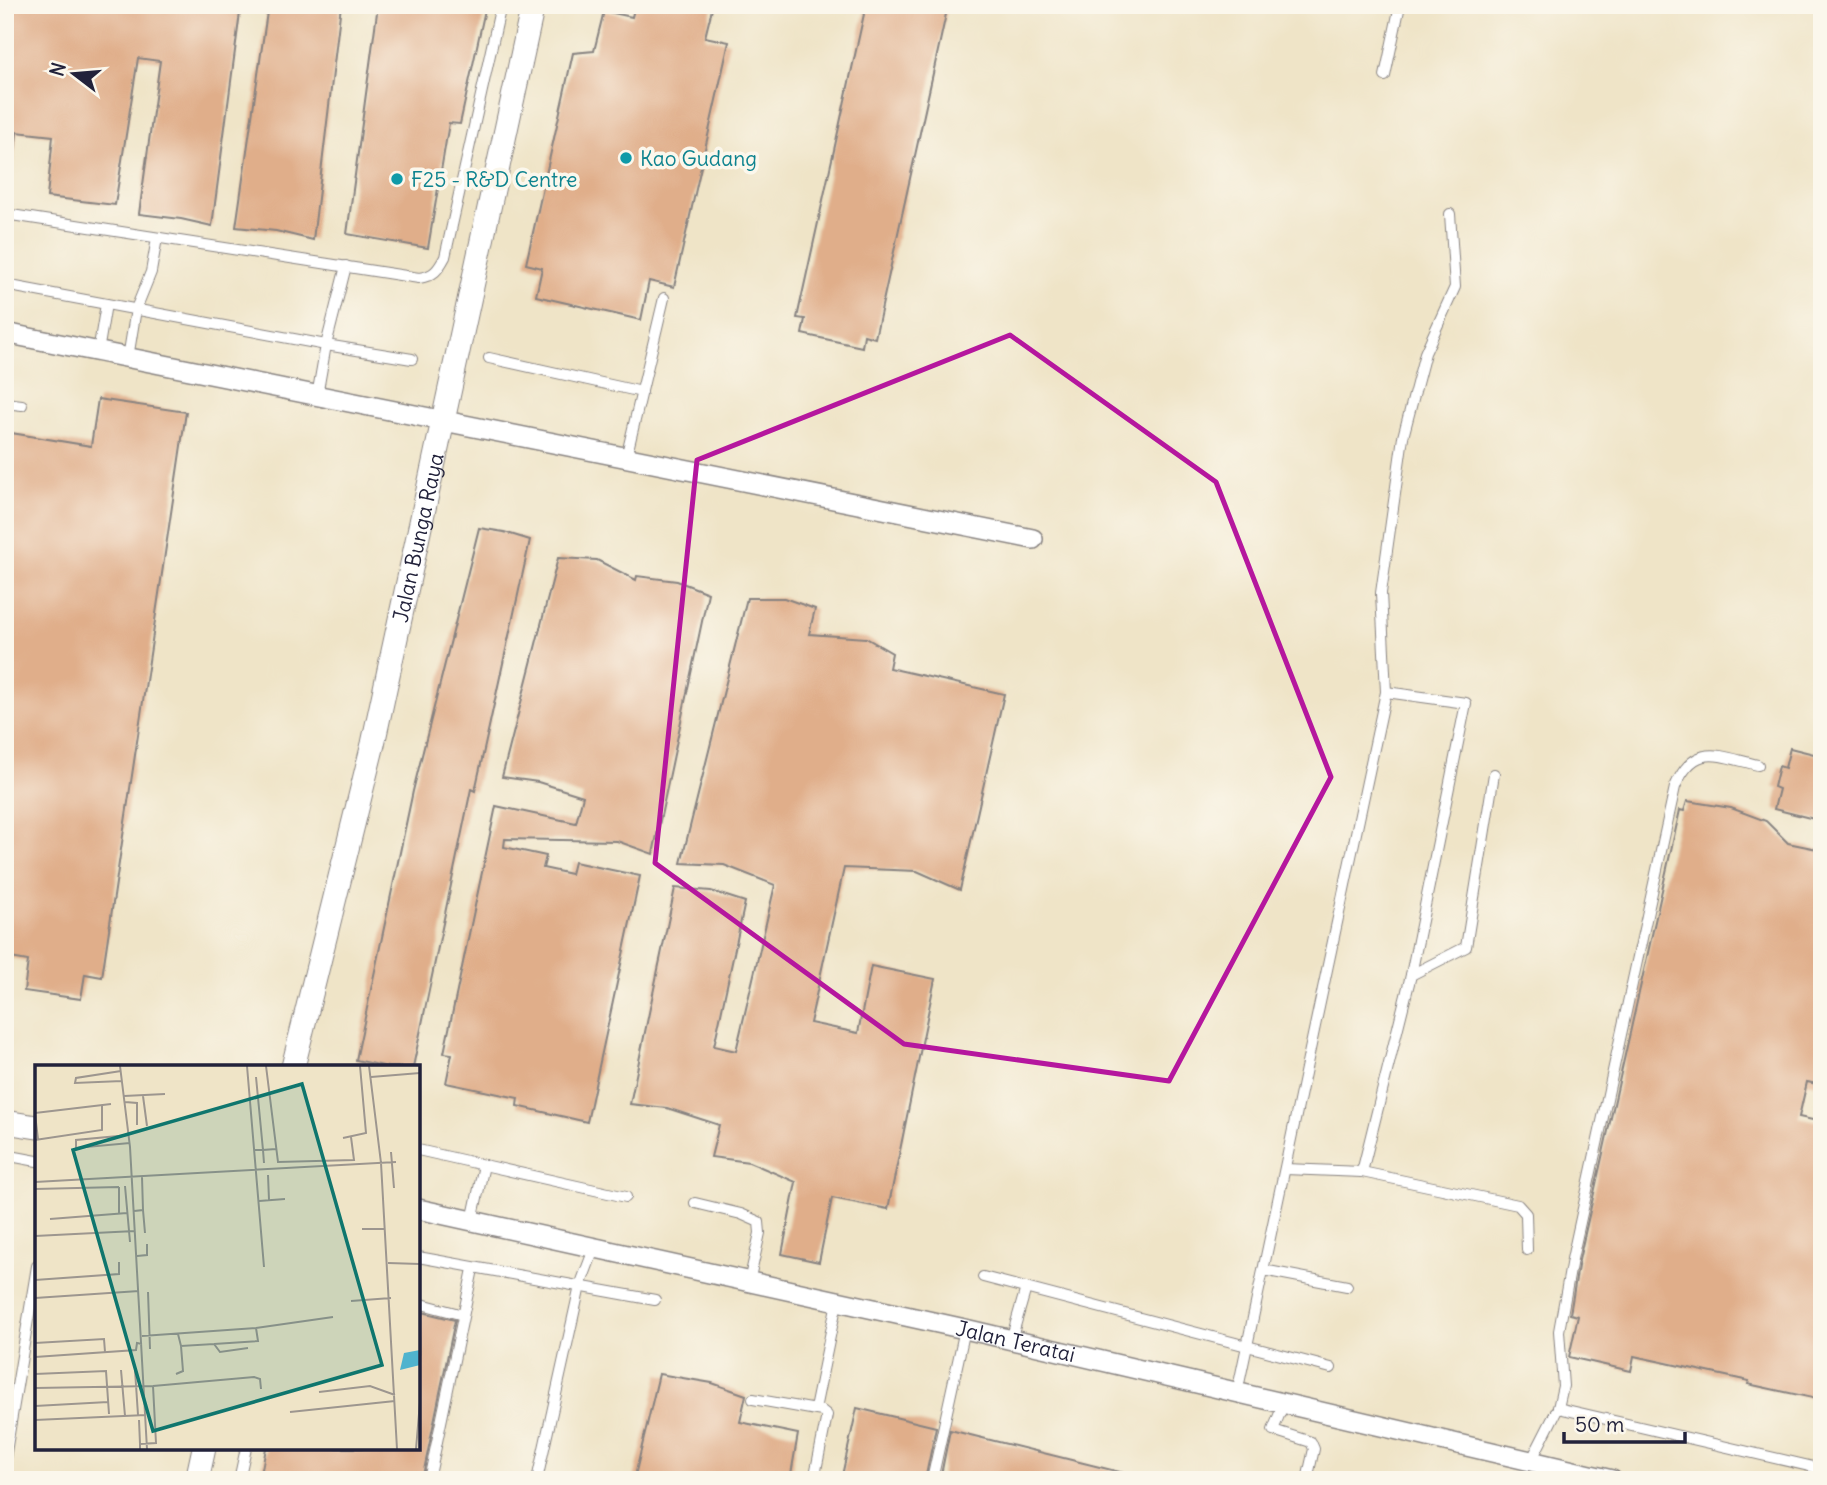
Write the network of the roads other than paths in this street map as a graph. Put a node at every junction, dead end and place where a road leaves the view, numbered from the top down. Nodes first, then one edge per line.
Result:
1 (501, 5) edge
2 (533, 5) edge
3 (1401, 5) edge
4 (1385, 76) dead end
5 (5, 214) edge
6 (1450, 214) dead end
7 (156, 238) junction
8 (346, 266) junction
9 (5, 285) edge
10 (664, 298) dead end
11 (106, 303) junction
12 (136, 309) junction
13 (5, 333) edge
14 (326, 345) junction
15 (98, 352) junction
16 (128, 358) junction
17 (489, 358) dead end
18 (412, 359) dead end
19 (642, 392) junction
20 (317, 396) junction
21 (5, 403) edge
22 (22, 405) dead end
23 (442, 422) junction
24 (626, 458) junction
25 (1032, 539) dead end
26 (1386, 692) junction
27 (1758, 765) dead end
28 (1494, 774) dead end
29 (1411, 975) junction
30 (293, 1065) edge
31 (6, 1126) edge
32 (35, 1127) edge
33 (420, 1150) edge
34 (5, 1155) edge
35 (35, 1161) edge
36 (484, 1164) junction
37 (1285, 1169) junction
38 (1362, 1172) junction
39 (626, 1196) dead end
40 (695, 1203) dead end
41 (420, 1209) edge
42 (472, 1221) junction
43 (594, 1249) junction
44 (1527, 1250) dead end
45 (420, 1257) edge
46 (473, 1269) junction
47 (1263, 1270) junction
48 (983, 1277) dead end
49 (35, 1278) edge
50 (749, 1282) junction
51 (580, 1286) junction
52 (1347, 1286) dead end
53 (1026, 1288) junction
54 (655, 1300) dead end
55 (837, 1301) junction
56 (420, 1304) edge
57 (463, 1315) junction
58 (965, 1329) junction
59 (1011, 1340) junction
60 (1247, 1345) junction
61 (1331, 1368) dead end
62 (1237, 1392) junction
63 (753, 1399) dead end
64 (1284, 1403) junction
65 (1559, 1408) junction
66 (815, 1409) junction
67 (204, 1450) edge
68 (246, 1450) edge
69 (5, 1458) edge
70 (1531, 1461) junction
71 (1822, 1469) edge
72 (197, 1480) edge
73 (239, 1480) edge
74 (429, 1480) edge
75 (537, 1480) edge
76 (814, 1480) edge
77 (932, 1480) edge
78 (1307, 1480) edge
79 (1525, 1480) edge
80 (1612, 1480) edge

1 - 8 lane
2 - 23 street, Jalan Bunga Raya
3 - 4 lane
5 - 7 lane
6 - 26 lane
7 - 8 lane
7 - 12 lane
8 - 14 lane
9 - 11 lane
10 - 19 lane
11 - 12 lane
11 - 15 lane
12 - 14 lane
12 - 16 lane
13 - 15 street
14 - 18 lane
14 - 20 lane
15 - 16 street
16 - 20 street
17 - 19 lane
19 - 24 lane
20 - 23 street
21 - 22 lane
23 - 24 street
23 - 30 street, Jalan Bunga Raya
24 - 25 street
26 - 29 lane
26 - 37 lane
27 - 65 lane
28 - 29 lane
29 - 38 lane
31 - 32 street
33 - 36 lane
34 - 35 lane
36 - 39 lane
36 - 42 lane
37 - 38 lane
37 - 47 lane
38 - 44 lane
40 - 50 lane
41 - 42 street, Jalan Teratai
42 - 43 street, Jalan Teratai
43 - 50 street, Jalan Teratai
43 - 51 lane
45 - 46 lane
46 - 51 lane
46 - 57 lane
47 - 52 lane
47 - 60 lane
48 - 53 lane
49 - 69 lane
50 - 55 street, Jalan Teratai
51 - 54 lane
51 - 75 lane
53 - 59 lane
53 - 60 lane
55 - 58 street, Jalan Teratai
55 - 66 lane
56 - 57 lane
57 - 74 lane
58 - 59 street, Jalan Teratai
58 - 77 lane
59 - 62 street, Jalan Teratai
60 - 61 lane
60 - 62 lane
62 - 64 street, Jalan Teratai
63 - 66 lane
64 - 70 street, Jalan Teratai
64 - 78 lane
65 - 70 lane
65 - 71 lane
66 - 76 lane
67 - 72 street
68 - 73 lane
70 - 79 street
70 - 80 street, Jalan Teratai

